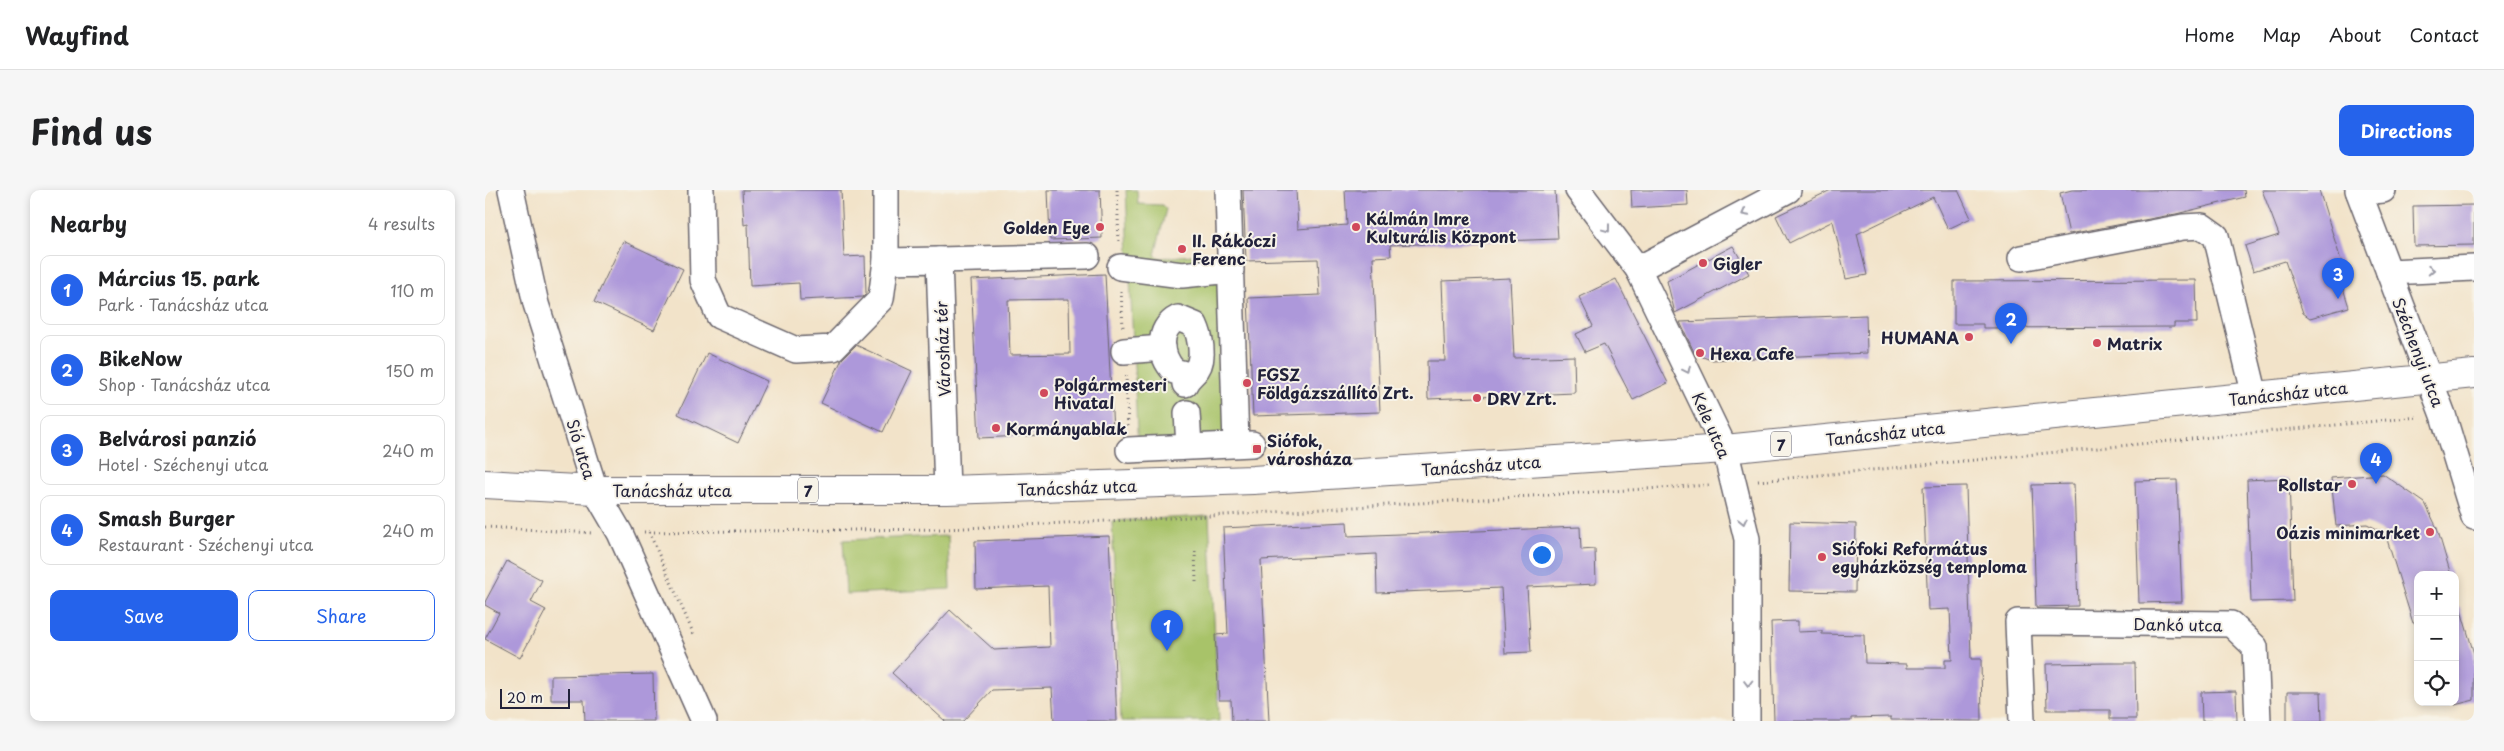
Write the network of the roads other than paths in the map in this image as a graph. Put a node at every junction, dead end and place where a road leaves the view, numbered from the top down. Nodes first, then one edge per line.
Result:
1 (511, 190) edge
2 (701, 190) edge
3 (886, 190) edge
4 (1228, 190) edge
5 (1578, 190) edge
6 (1788, 190) edge
7 (2366, 191) edge
8 (1087, 256) dead end
9 (2021, 258) dead end
10 (939, 260) junction
11 (886, 261) junction
12 (1120, 267) dead end
13 (2474, 268) edge
14 (1637, 269) junction
15 (1231, 270) junction
16 (2389, 272) junction
17 (1233, 344) junction
18 (1200, 347) junction
19 (1163, 348) junction
20 (1125, 351) road end
21 (2474, 374) edge
22 (2429, 378) junction
23 (2255, 396) junction
24 (1187, 413) dead end
25 (1189, 446) junction
26 (1725, 449) junction
27 (1129, 450) road end
28 (485, 484) edge
29 (595, 490) junction
30 (947, 490) junction
31 (2474, 517) edge
32 (704, 721) edge
33 (1747, 721) edge
34 (2022, 721) edge
35 (2258, 721) edge

1 - 29 street, Sió utca
2 - 11 street
3 - 11 street
4 - 15 street
5 -> 14 street, Kele utca
6 -> 14 street
7 - 16 street, Széchenyi utca
8 - 10 street
9 - 23 street
10 - 11 street
10 - 30 street, Városház tér
12 - 15 street
16 -> 13 street
14 -> 26 street, Kele utca
15 - 17 street
16 - 22 street, Széchenyi utca
17 - 18 street
17 - 25 street
18 - 19 street
18 - 19 street
19 - 20 street
21 - 22 main road, Tanácsház utca / 7
22 - 23 main road, Tanácsház utca / 7
22 - 31 street, Széchenyi utca
23 - 26 main road, Tanácsház utca / 7
24 - 25 street
25 - 27 street
26 - 30 main road, Tanácsház utca / 7
26 -> 33 street, Kele utca
28 - 29 main road, Tanácsház utca / 7
29 - 30 main road, Tanácsház utca / 7
29 - 32 street, Sió utca
34 - 35 street, Dankó utca

